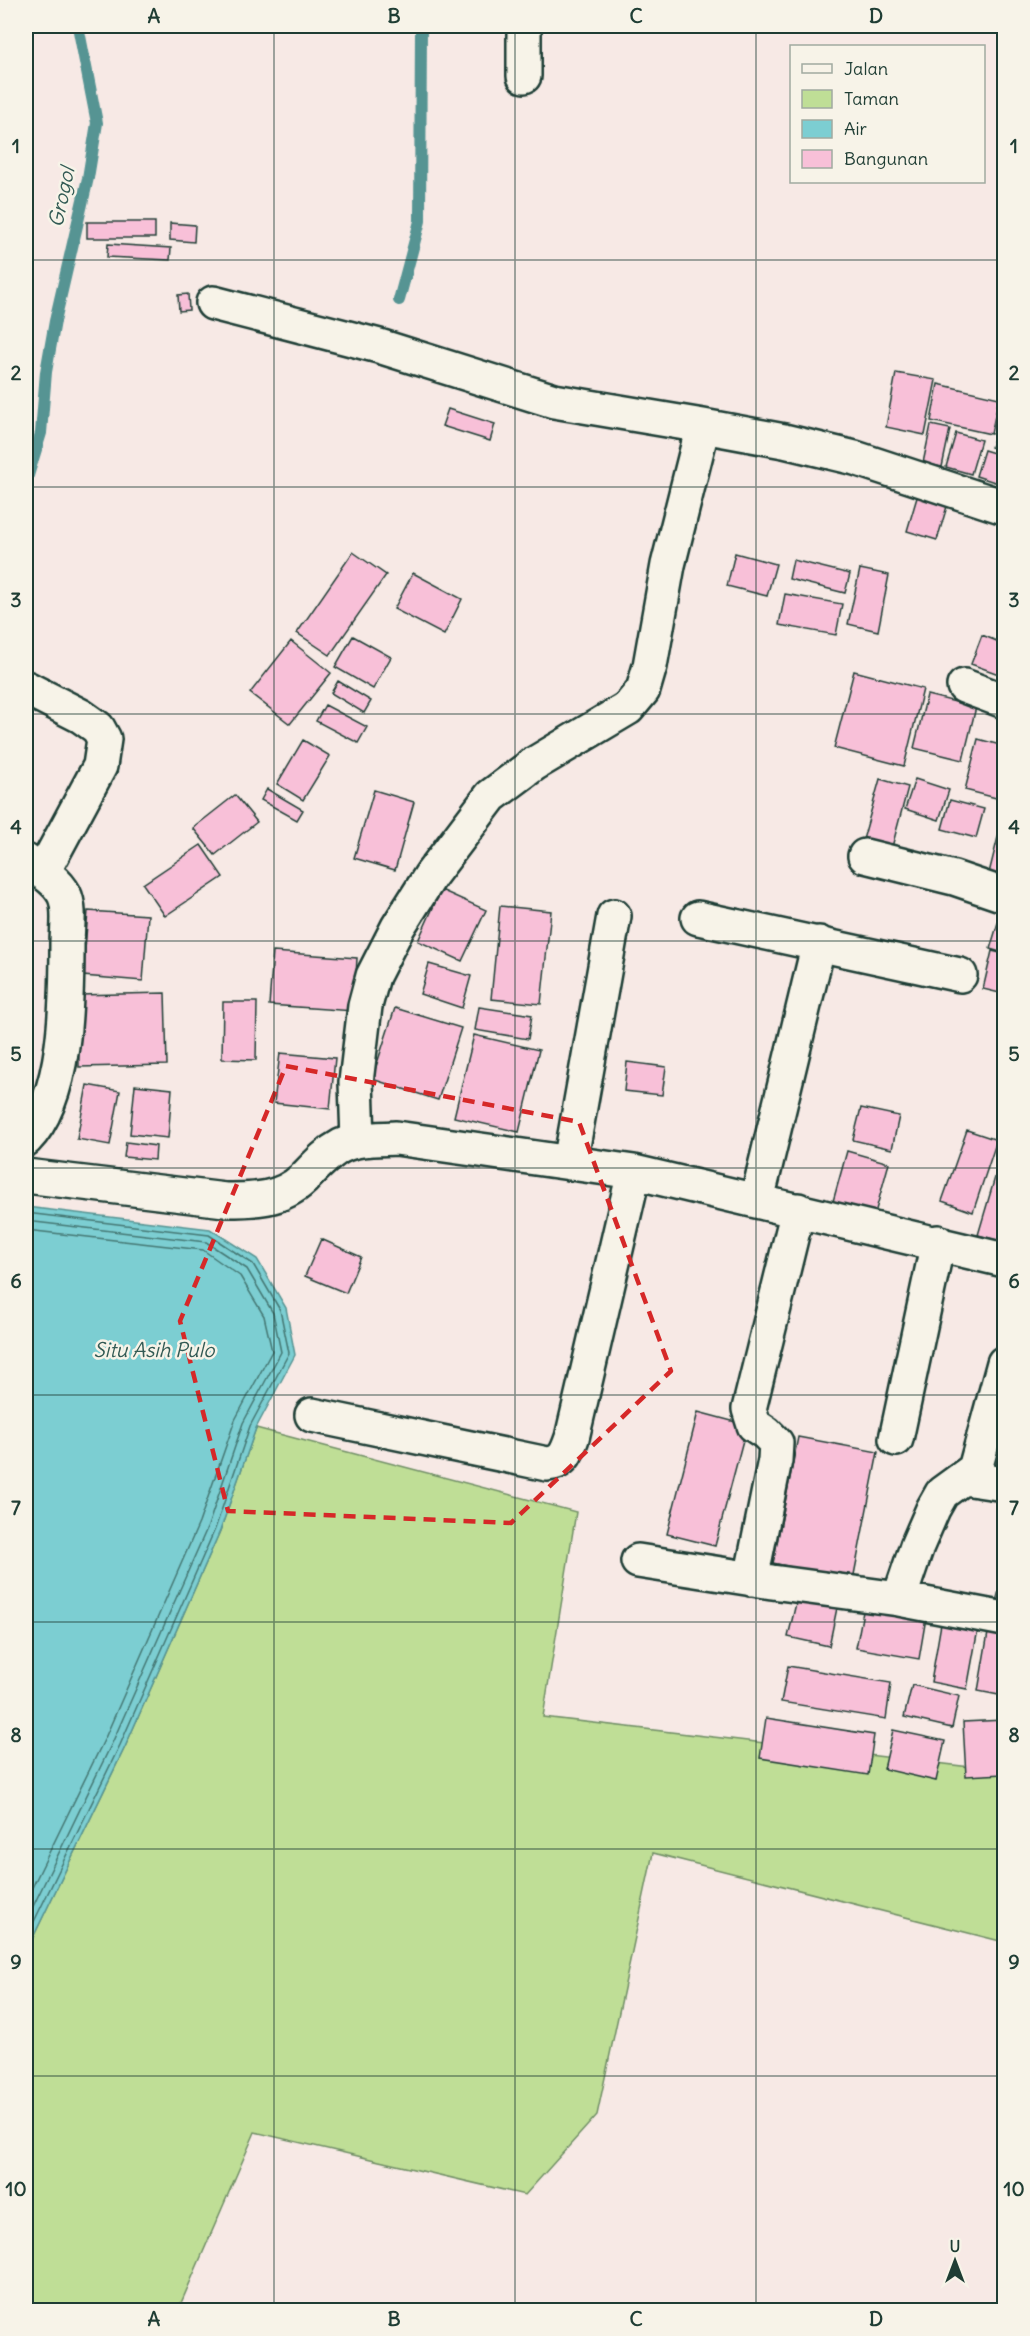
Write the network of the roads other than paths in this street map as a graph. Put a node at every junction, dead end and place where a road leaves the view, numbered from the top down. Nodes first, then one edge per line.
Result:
1 (524, 26) edge
2 (524, 76) dead end
3 (213, 303) dead end
4 (703, 426) junction
5 (1005, 507) edge
6 (964, 686) dead end
7 (26, 688) edge
8 (1005, 700) edge
9 (865, 856) dead end
10 (34, 867) edge
11 (1005, 895) edge
12 (614, 916) dead end
13 (698, 918) dead end
14 (819, 943) junction
15 (960, 975) dead end
16 (26, 1139) edge
17 (358, 1140) junction
18 (570, 1162) junction
19 (634, 1172) junction
20 (26, 1176) edge
21 (757, 1200) junction
22 (798, 1210) junction
23 (938, 1242) junction
24 (1005, 1260) edge
25 (1005, 1363) edge
26 (312, 1415) dead end
27 (896, 1439) dead end
28 (964, 1478) junction
29 (1005, 1484) edge
30 (638, 1561) dead end
31 (751, 1579) junction
32 (899, 1599) junction
33 (1005, 1619) edge

1 - 2 street
3 - 4 street
4 - 5 street
4 - 17 street
6 - 8 street
7 - 10 street
9 - 11 street
10 - 16 street
12 - 18 street
13 - 14 street
14 - 15 street
14 - 21 street
17 - 18 street
17 - 20 street
18 - 19 street
19 - 21 street
19 - 26 street
21 - 22 street
22 - 23 street
22 - 31 street
23 - 24 street
23 - 27 street
25 - 28 street
28 - 29 street
28 - 32 street
30 - 31 street
31 - 32 street
32 - 33 street

